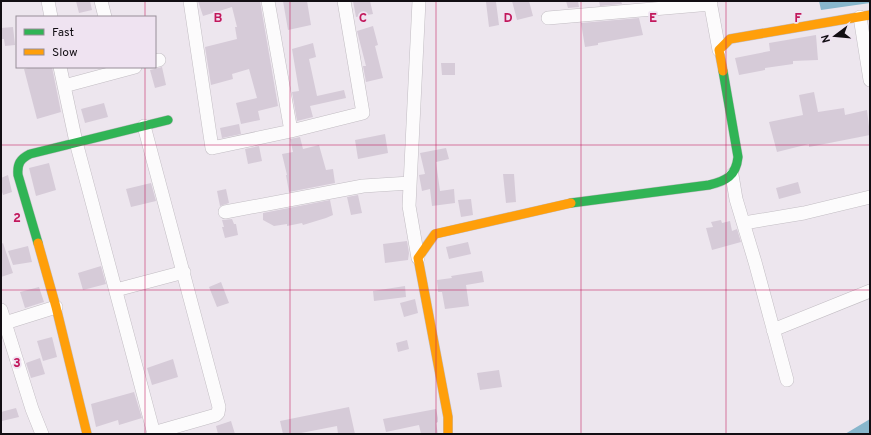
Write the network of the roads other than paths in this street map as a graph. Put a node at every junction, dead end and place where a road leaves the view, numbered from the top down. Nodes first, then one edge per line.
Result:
1 (48, 1) edge
2 (101, 1) edge
3 (190, 1) edge
4 (268, 1) edge
5 (344, 1) edge
6 (419, 1) edge
7 (710, 3) edge
8 (51, 16) edge
9 (105, 16) edge
10 (865, 16) edge
11 (548, 18) dead end
12 (719, 50) junction
13 (60, 68) edge
14 (120, 69) edge
15 (870, 80) edge
16 (64, 86) junction
17 (168, 120) dead end
18 (144, 126) junction
19 (291, 131) junction
20 (76, 142) junction
21 (732, 174) junction
22 (410, 183) junction
23 (870, 197) edge
24 (225, 212) dead end
25 (744, 223) junction
26 (418, 258) junction
27 (184, 272) junction
28 (116, 290) junction
29 (870, 291) edge
30 (56, 307) junction
31 (1, 310) edge
32 (6, 323) junction
33 (774, 330) junction
34 (787, 380) dead end
35 (154, 433) edge
36 (42, 434) edge
37 (87, 434) edge
38 (448, 434) edge

1 - 8 street
2 - 9 street
3 - 19 street
4 - 19 street
5 - 19 street
6 - 22 street
7 - 11 street
7 - 12 street
10 - 12 street
10 - 15 street
12 - 21 street
13 - 16 street
14 - 16 street
16 - 20 street
17 - 18 street
18 - 20 street
18 - 27 street
20 - 28 street
20 - 30 street
21 - 25 street
21 - 26 street
22 - 24 street
22 - 26 street
23 - 25 street
25 - 33 street
26 - 38 street
27 - 28 street
27 - 35 street
28 - 35 street
29 - 33 street
30 - 32 street
30 - 37 street
31 - 32 street
32 - 36 street
33 - 34 street

